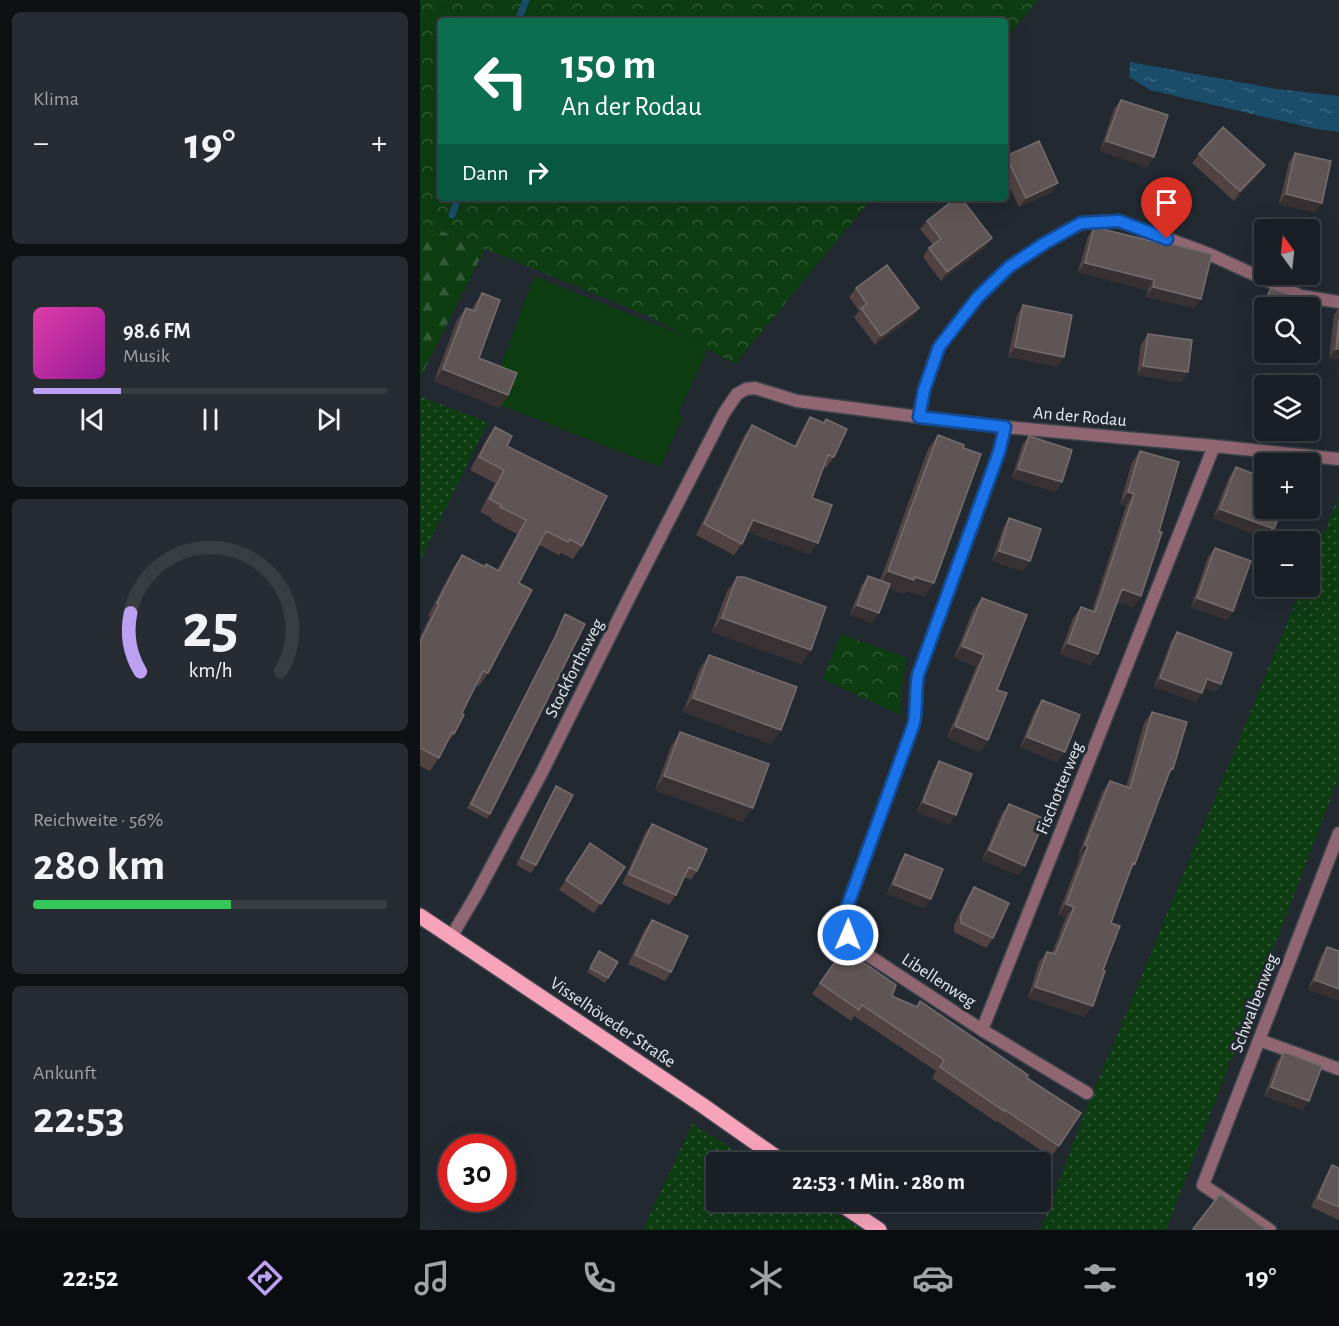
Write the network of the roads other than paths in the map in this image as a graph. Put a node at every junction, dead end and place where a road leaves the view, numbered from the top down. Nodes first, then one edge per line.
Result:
1 (1339, 302) edge
2 (724, 413) joint
3 (919, 417) junction
4 (1005, 427) junction
5 (1214, 446) junction
6 (1339, 459) edge
7 (1339, 833) edge
8 (1335, 858) edge
9 (420, 916) edge
10 (451, 937) junction
11 (982, 1030) junction
12 (1259, 1040) junction
13 (1339, 1069) edge
14 (1086, 1093) dead end
15 (769, 1152) edge
16 (853, 1212) edge
17 (879, 1230) edge
18 (1270, 1230) edge

1 - 3 street
2 - 3 street, An der Rodau
2 - 10 street, Stockforthsweg
3 - 4 street, An der Rodau
4 - 5 street, An der Rodau
4 - 11 street, Libellenweg
5 - 6 street, An der Rodau
5 - 11 street, Fischotterweg
7 - 8 street, Schwalbenweg
8 - 12 street, Schwalbenweg
9 - 10 main road, Visselhöveder Straße
10 - 15 main road, Visselhöveder Straße
11 - 14 street
12 - 13 street
12 - 18 street, Schwalbenweg
16 - 17 main road

